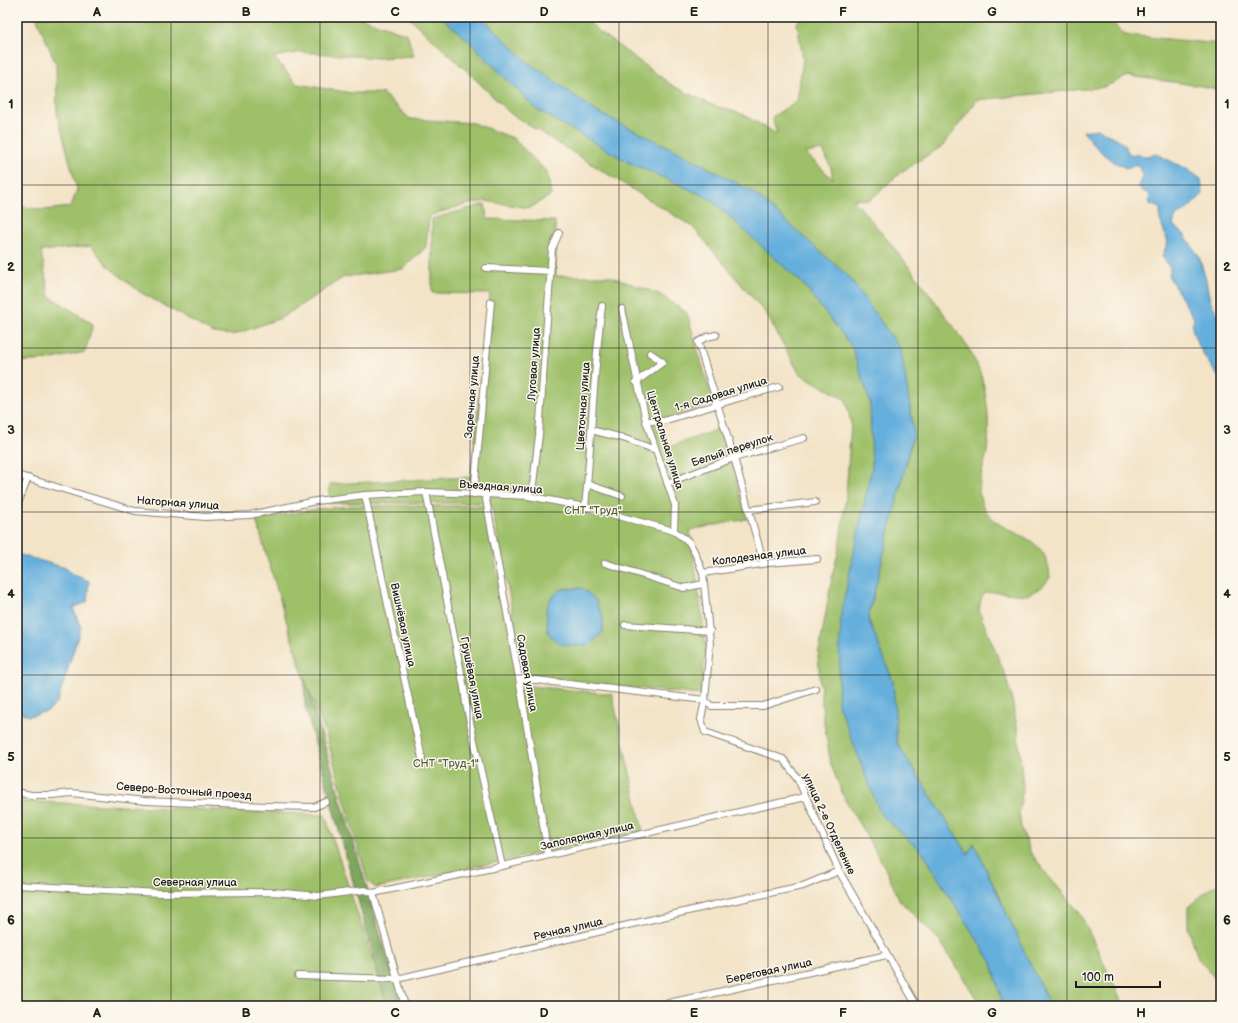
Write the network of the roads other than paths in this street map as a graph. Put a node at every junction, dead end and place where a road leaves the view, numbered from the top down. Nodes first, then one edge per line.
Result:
1 (559, 232) dead end
2 (486, 268) dead end
3 (550, 271) junction
4 (491, 302) dead end
5 (602, 306) dead end
6 (622, 309) dead end
7 (716, 335) dead end
8 (650, 353) dead end
9 (636, 382) junction
10 (779, 387) dead end
11 (718, 405) junction
12 (646, 421) junction
13 (591, 430) junction
14 (804, 438) dead end
15 (656, 450) junction
16 (734, 458) junction
17 (17, 475) edge
18 (28, 478) junction
19 (667, 483) junction
20 (587, 484) junction
21 (426, 492) junction
22 (474, 494) junction
23 (485, 494) junction
24 (365, 496) junction
25 (528, 496) junction
26 (622, 496) dead end
27 (342, 499) joint
28 (815, 502) dead end
29 (17, 506) edge
30 (585, 507) junction
31 (749, 510) junction
32 (674, 531) junction
33 (817, 559) dead end
34 (604, 563) dead end
35 (764, 564) junction
36 (703, 573) junction
37 (703, 584) junction
38 (625, 624) dead end
39 (710, 631) junction
40 (519, 678) junction
41 (816, 689) dead end
42 (705, 700) junction
43 (422, 758) dead end
44 (17, 792) edge
45 (805, 797) junction
46 (326, 802) dead end
47 (548, 855) junction
48 (502, 866) junction
49 (839, 871) junction
50 (17, 885) edge
51 (373, 893) junction
52 (886, 955) junction
53 (298, 976) dead end
54 (397, 979) junction
55 (405, 1006) edge
56 (655, 1006) edge
57 (917, 1006) edge

1 - 3 street, Луговая улица
2 - 3 street
3 - 25 street, Луговая улица
4 - 22 street, Заречная улица
5 - 13 street, Цветочная улица
6 - 9 street, Центральная улица
7 - 11 street
8 - 9 street
9 - 12 street, Центральная улица
10 - 11 street, 1-я Садовая улица
11 - 12 street, 1-я Садовая улица
11 - 16 street
12 - 15 street, Центральная улица
13 - 15 street
13 - 20 street, Цветочная улица
14 - 16 street, Белый переулок
15 - 19 street, Центральная улица
16 - 19 street, Белый переулок
16 - 31 street
17 - 18 street, Нагорная улица
18 - 27 street, Нагорная улица
18 - 29 street
19 - 32 street, Центральная улица
20 - 26 street
20 - 30 street, Цветочная улица
21 - 22 street, Въездная улица
21 - 24 street, Въездная улица
21 - 48 street, Грушёвая улица
22 - 23 street, Въездная улица
23 - 25 street, Въездная улица
23 - 40 street, Садовая улица
24 - 27 street, Въездная улица
24 - 43 street, Вишнёвая улица
25 - 30 street, Въездная улица
28 - 31 street
30 - 32 street, Въездная улица
31 - 35 street
32 - 36 street, Въездная улица
33 - 35 street, Колодезная улица
34 - 37 street
35 - 36 street, Колодезная улица
36 - 37 street, улица 2-е Отделение
37 - 39 street, улица 2-е Отделение
38 - 39 street
39 - 42 street, улица 2-е Отделение
40 - 42 street
40 - 47 street, Садовая улица
41 - 42 street
42 - 45 street, улица 2-е Отделение
44 - 46 street, Северо-Восточный проезд
45 - 47 street, Заполярная улица
45 - 49 street, улица 2-е Отделение
47 - 48 street, Заполярная улица
48 - 51 street, Заполярная улица
49 - 52 street, улица 2-е Отделение
49 - 54 street, Речная улица
50 - 51 street, Северная улица
51 - 54 street
52 - 56 street, Береговая улица
52 - 57 street, улица 2-е Отделение
53 - 54 street, Речная улица
54 - 55 street

